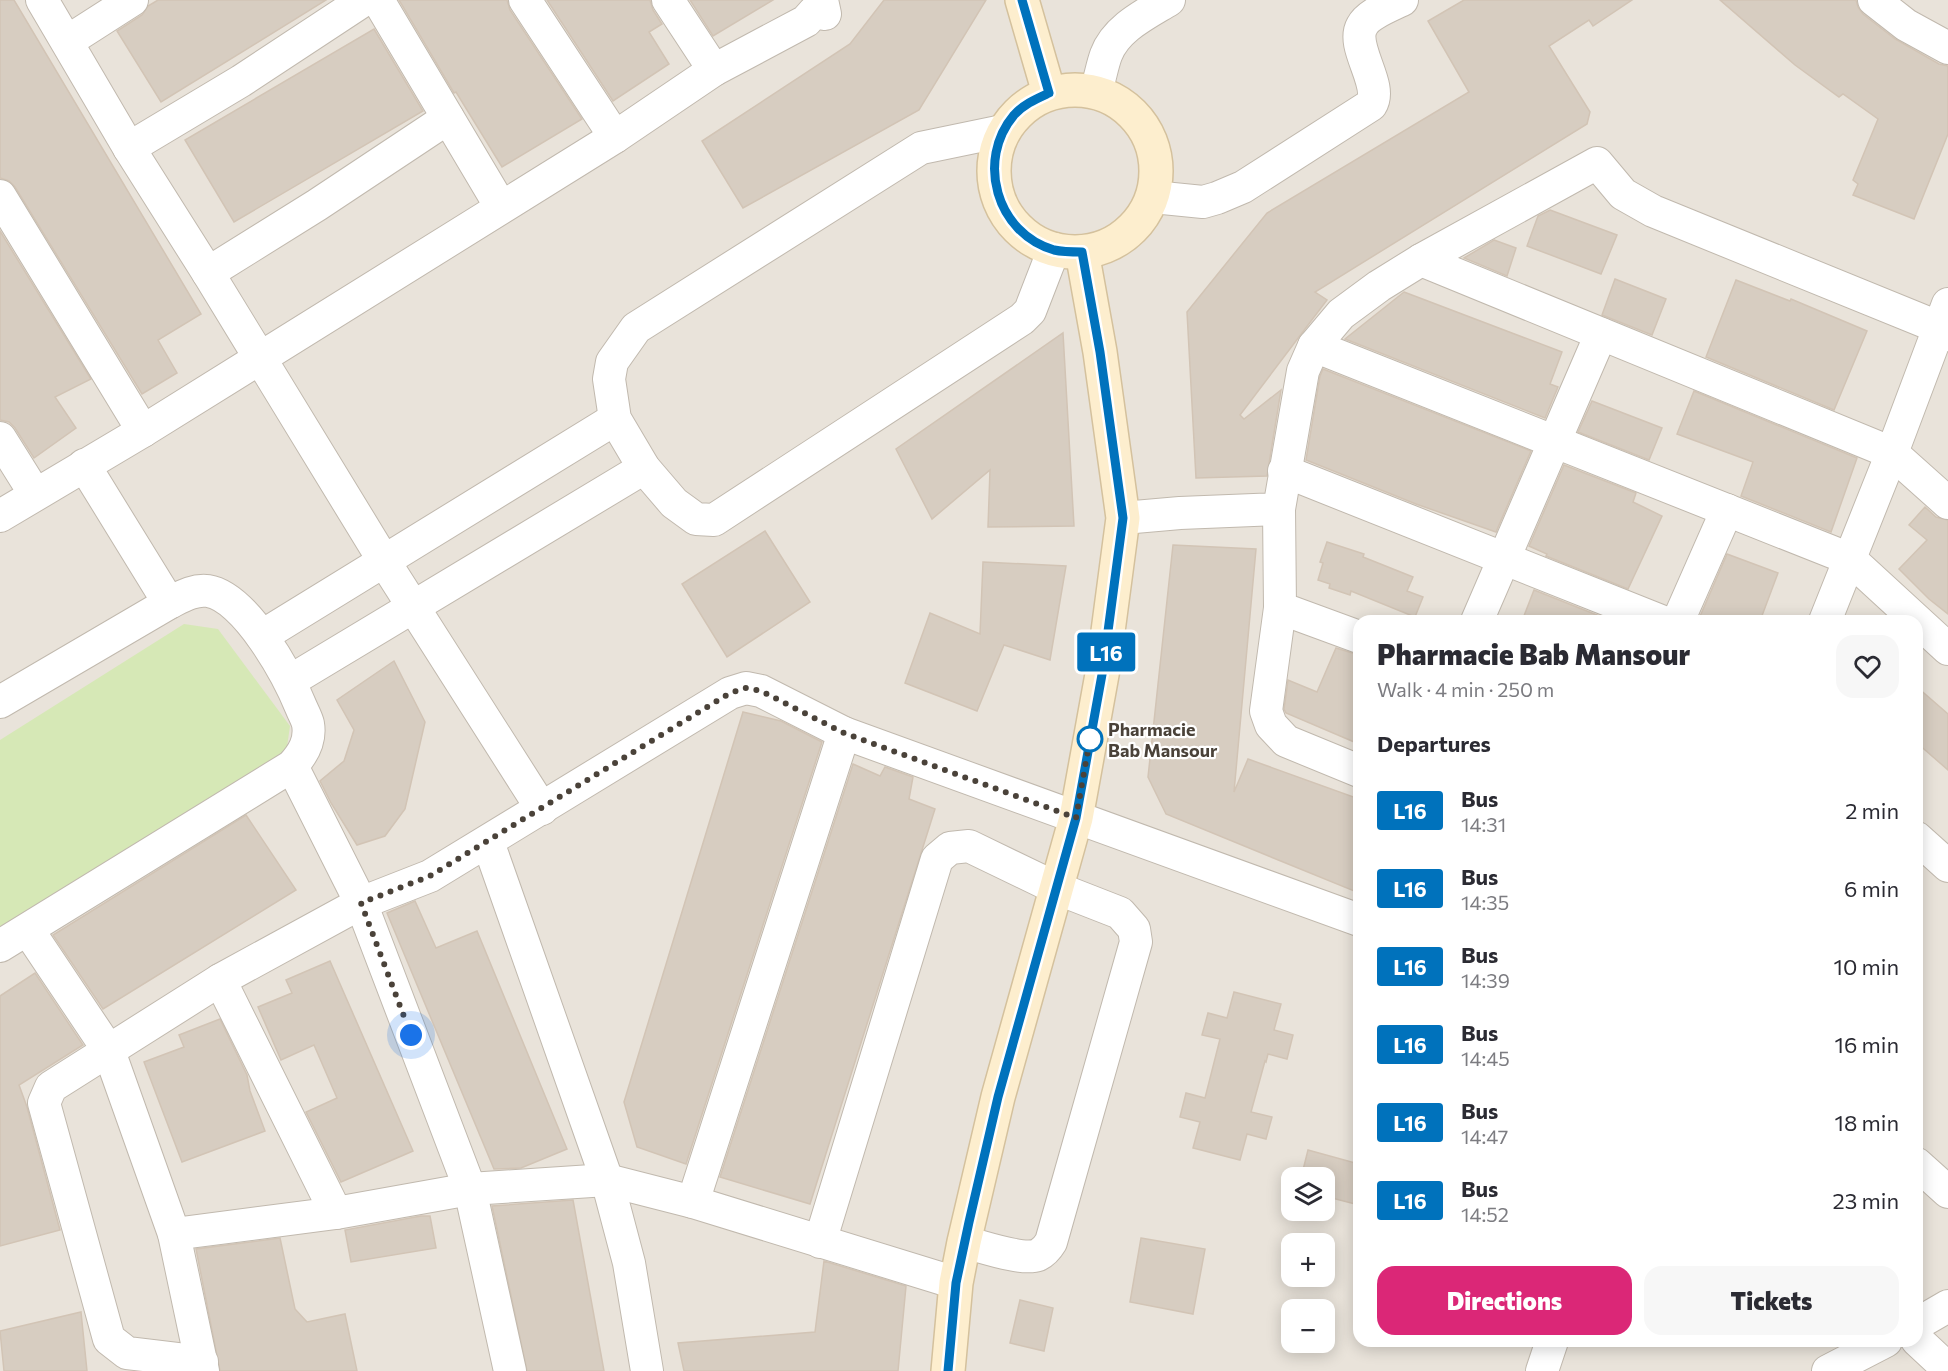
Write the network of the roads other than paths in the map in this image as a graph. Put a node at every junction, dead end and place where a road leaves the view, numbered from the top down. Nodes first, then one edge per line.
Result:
1 (42, 0) edge
2 (132, 0) edge
3 (364, 0) edge
4 (378, 0) edge
5 (525, 0) edge
6 (668, 0) edge
7 (822, 0) edge
8 (1022, 0) edge
9 (1169, 0) edge
10 (1402, 0) edge
11 (1874, 0) edge
12 (68, 41) junction
13 (1948, 48) edge
14 (714, 70) junction
15 (1096, 91) junction
16 (1049, 93) junction
17 (448, 118) junction
18 (1004, 131) junction
19 (615, 138) junction
20 (129, 148) junction
21 (0, 196) edge
22 (1153, 197) junction
23 (501, 207) junction
24 (1068, 251) junction
25 (1421, 260) junction
26 (208, 273) junction
27 (1945, 322) edge
28 (1601, 334) junction
29 (1314, 346) junction
30 (259, 358) junction
31 (615, 419) junction
32 (143, 431) junction
33 (0, 438) edge
34 (1555, 441) junction
35 (1892, 453) junction
36 (84, 465) junction
37 (644, 468) junction
38 (1284, 471) junction
39 (35, 494) junction
40 (1948, 503) edge
41 (1279, 509) junction
42 (1727, 510) junction
43 (0, 516) edge
44 (1123, 518) junction
45 (1505, 559) junction
46 (1850, 559) junction
47 (384, 561) junction
48 (169, 603) junction
49 (413, 606) junction
50 (1280, 608) junction
51 (1480, 615) edge
52 (1646, 615) edge
53 (1681, 615) edge
54 (1827, 615) edge
55 (1911, 615) edge
56 (1923, 626) edge
57 (1353, 635) edge
58 (262, 636) junction
59 (1948, 649) edge
60 (290, 681) junction
61 (0, 702) edge
62 (844, 733) junction
63 (292, 766) junction
64 (1353, 769) edge
65 (542, 809) junction
66 (1076, 818) junction
67 (488, 842) junction
68 (1923, 843) edge
69 (1948, 866) edge
70 (1056, 888) junction
71 (361, 903) junction
72 (1353, 918) edge
73 (28, 930) junction
74 (0, 946) edge
75 (219, 980) junction
76 (109, 1051) junction
77 (1923, 1169) edge
78 (607, 1180) junction
79 (470, 1189) junction
80 (1948, 1192) edge
81 (693, 1202) junction
82 (336, 1213) junction
83 (174, 1234) junction
84 (820, 1242) junction
85 (964, 1242) junction
86 (956, 1283) junction
87 (1948, 1306) edge
88 (1923, 1321) edge
89 (1923, 1346) edge
90 (1550, 1347) edge
91 (1874, 1347) edge
92 (203, 1366) edge
93 (1948, 1369) edge
94 (510, 1371) edge
95 (647, 1371) edge
96 (948, 1371) edge
97 (1542, 1371) edge
98 (1828, 1371) edge

1 - 12 street
2 - 12 street
3 - 20 street
4 - 17 street
5 - 19 street
6 - 14 street
7 - 14 street
8 - 16 street
9 - 15 street
10 - 22 street
11 - 13 street
12 - 20 street
14 - 19 street
15 - 16 street
15 - 22 street
16 - 18 street
17 - 23 street
17 - 26 street
18 - 24 street
18 - 31 street
19 - 23 street
20 - 26 street
21 - 32 street
22 - 24 street
23 - 30 street
24 - 37 street
24 - 44 street
25 - 27 street
25 - 28 street
25 - 29 street
26 - 30 street
27 - 35 street
28 - 34 street
28 - 35 street
29 - 34 street
29 - 38 street
30 - 32 street
30 - 47 street
31 - 37 street
31 - 47 street
32 - 36 street
33 - 39 street
34 - 42 street
34 - 45 street
35 - 40 street
35 - 46 street
36 - 39 street
36 - 48 street
37 - 49 street
38 - 41 street
38 - 45 street
39 - 43 street
41 - 44 street
41 - 50 street
42 - 46 street
42 - 53 street
44 - 66 street
45 - 51 street
45 - 52 street
46 - 54 street
46 - 55 street
47 - 49 street
47 - 58 street
48 - 58 street
48 - 61 street
49 - 60 street
49 - 65 street
50 - 57 street
50 - 64 street
56 - 59 street
58 - 60 street
60 - 63 street
62 - 65 street
62 - 66 street
62 - 81 street
63 - 71 street
63 - 73 street
65 - 67 street
66 - 70 street
66 - 72 street
67 - 71 street
67 - 78 street
68 - 69 street
70 - 84 street
70 - 85 street
70 - 85 street
71 - 75 street
71 - 79 street
73 - 74 street
73 - 76 street
75 - 76 street
75 - 82 street
76 - 83 street
76 - 92 street
77 - 80 street
78 - 79 street
78 - 81 street
78 - 95 street
79 - 82 street
79 - 94 street
81 - 84 street
82 - 83 street
83 - 92 street
84 - 86 street
85 - 86 street
86 - 96 street
87 - 88 street
89 - 93 street
90 - 97 street
91 - 98 street

